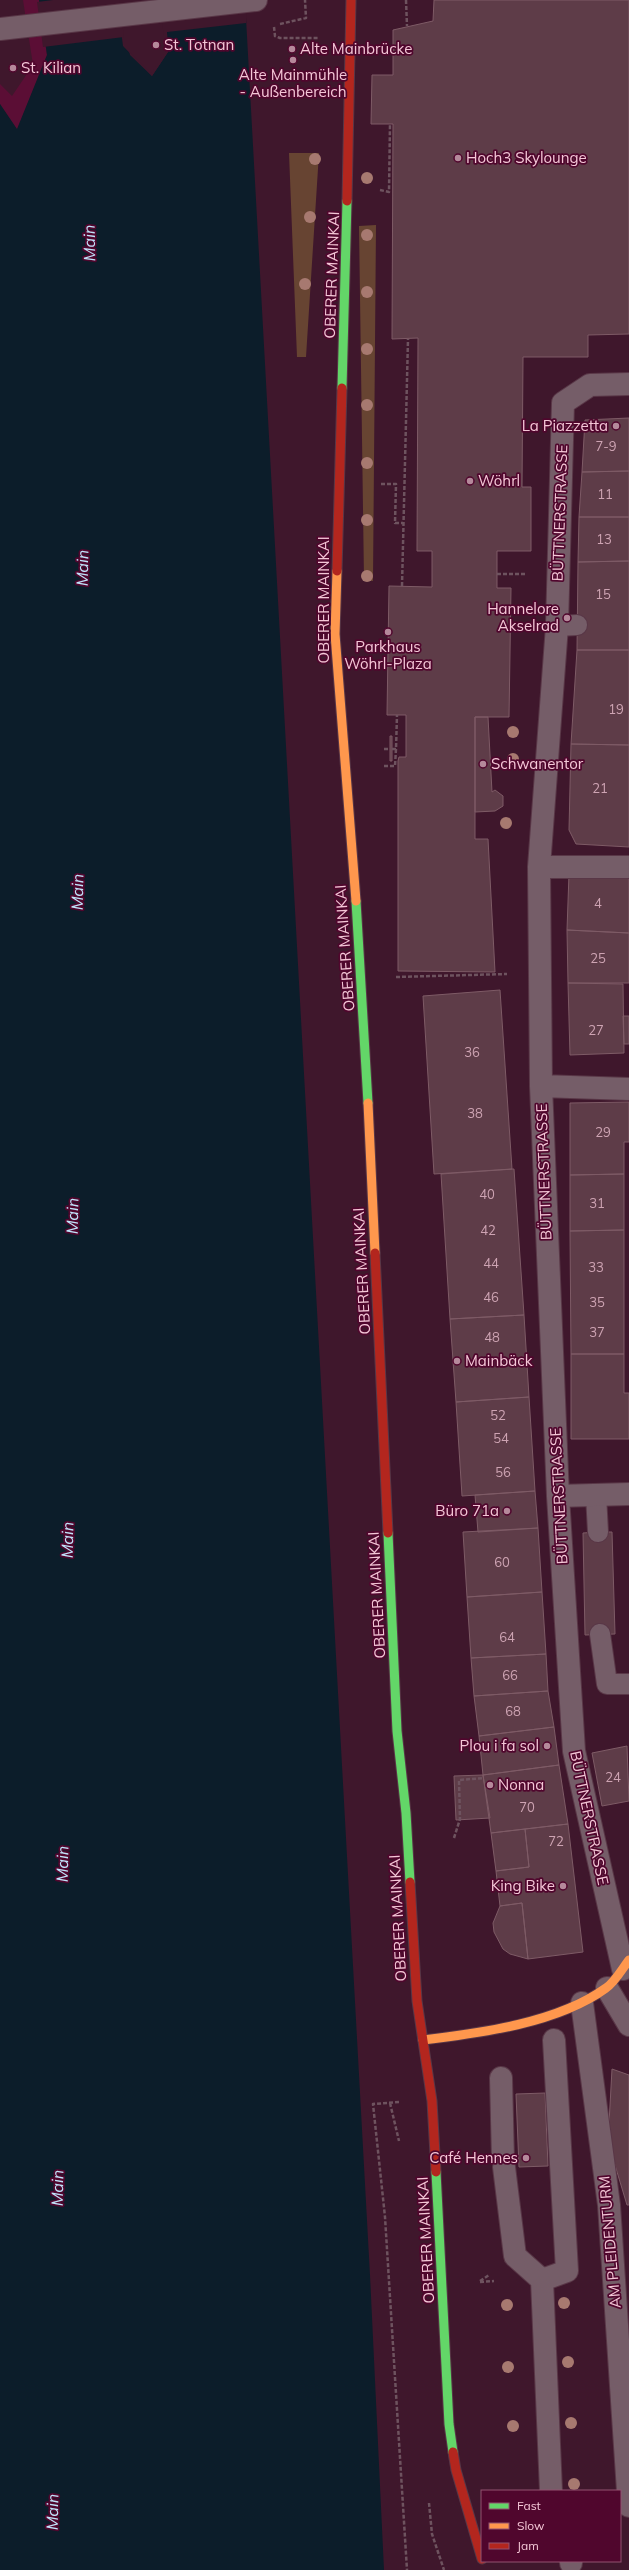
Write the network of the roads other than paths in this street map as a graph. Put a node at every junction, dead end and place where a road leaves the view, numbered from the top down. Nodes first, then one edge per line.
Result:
1 (256, 0) edge
2 (351, 0) edge
3 (0, 29) edge
4 (629, 384) edge
5 (629, 867) edge
6 (539, 868) junction
7 (541, 1086) junction
8 (629, 1089) edge
9 (629, 1494) edge
10 (596, 1495) junction
11 (558, 1496) junction
12 (598, 1532) dead end
13 (600, 1634) dead end
14 (629, 1684) edge
15 (626, 1965) edge
16 (607, 1988) junction
17 (582, 2003) junction
18 (629, 2025) edge
19 (423, 2040) junction
20 (554, 2040) dead end
21 (502, 2078) dead end
22 (542, 2280) junction
23 (551, 2490) edge
24 (629, 2506) edge
25 (481, 2557) edge

1 - 3 street
2 - 19 street, OBERER MAINKAI
4 - 6 street, BÜTTNERSTRASSE
5 - 6 street
6 - 7 street, BÜTTNERSTRASSE
7 - 8 street
7 - 11 street, BÜTTNERSTRASSE
9 - 10 street
10 - 11 street
10 - 12 lane
11 - 15 street, BÜTTNERSTRASSE
13 - 14 lane
15 - 16 street
16 - 17 street
16 - 18 street
17 - 19 street
17 - 24 street, AM PLEIDENTURM
19 - 25 street, OBERER MAINKAI
20 - 22 street
21 - 22 street
22 - 23 street

